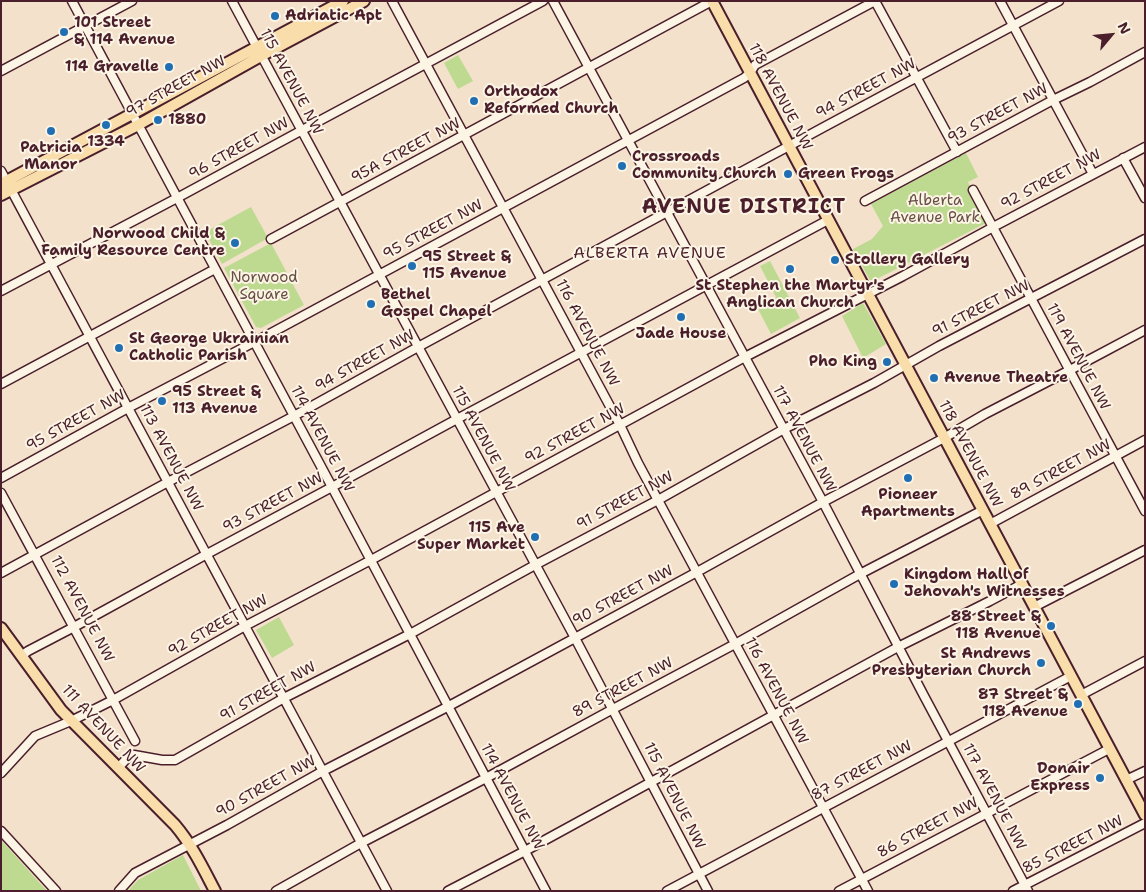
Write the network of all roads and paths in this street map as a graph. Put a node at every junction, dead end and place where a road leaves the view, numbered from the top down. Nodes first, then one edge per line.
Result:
1 (72, 1) edge
2 (132, 1) edge
3 (232, 1) edge
4 (343, 1) edge
5 (364, 1) edge
6 (392, 1) edge
7 (543, 1) edge
8 (553, 1) edge
9 (712, 1) edge
10 (875, 1) edge
11 (1000, 1) edge
12 (1058, 1) edge
13 (1013, 26) junction
14 (85, 27) junction
15 (259, 52) junction
16 (1145, 52) edge
17 (426, 63) junction
18 (589, 68) junction
19 (1, 71) edge
20 (750, 73) junction
21 (916, 77) junction
22 (1053, 100) junction
23 (132, 114) junction
24 (138, 125) junction
25 (301, 130) junction
26 (464, 135) junction
27 (628, 140) junction
28 (789, 146) junction
29 (1145, 147) edge
30 (956, 152) junction
31 (1123, 158) junction
32 (1, 171) edge
33 (1093, 174) junction
34 (6, 185) edge
35 (973, 190) dead end
36 (1, 196) edge
37 (178, 198) junction
38 (1145, 198) edge
39 (865, 201) dead end
40 (340, 202) junction
41 (504, 208) junction
42 (666, 213) junction
43 (828, 220) junction
44 (993, 227) junction
45 (271, 239) dead end
46 (1145, 239) edge
47 (51, 264) junction
48 (215, 269) junction
49 (379, 275) junction
50 (542, 280) junction
51 (706, 286) junction
52 (1, 291) edge
53 (868, 294) junction
54 (1032, 298) junction
55 (1145, 330) edge
56 (89, 336) junction
57 (254, 342) junction
58 (418, 347) junction
59 (581, 352) junction
60 (745, 357) junction
61 (906, 365) junction
62 (1070, 370) junction
63 (1, 384) edge
64 (128, 408) junction
65 (294, 416) junction
66 (457, 419) junction
67 (620, 425) junction
68 (784, 429) junction
69 (944, 438) junction
70 (1145, 440) edge
71 (1116, 456) junction
72 (1, 478) edge
73 (168, 482) junction
74 (332, 487) junction
75 (496, 492) junction
76 (1, 493) edge
77 (658, 500) junction
78 (823, 502) junction
79 (983, 510) junction
80 (1145, 511) edge
81 (990, 524) junction
82 (1145, 550) edge
83 (207, 554) junction
84 (36, 555) junction
85 (371, 560) junction
86 (535, 565) junction
87 (697, 572) junction
88 (1, 573) edge
89 (860, 574) junction
90 (1022, 584) junction
91 (1034, 607) junction
92 (245, 626) junction
93 (74, 627) junction
94 (1, 628) edge
95 (410, 634) junction
96 (575, 638) junction
97 (735, 644) junction
98 (898, 647) junction
99 (21, 656) junction
100 (1145, 662) edge
101 (1071, 676) junction
102 (1081, 695) junction
103 (284, 698) junction
104 (113, 700) junction
105 (448, 706) junction
106 (612, 709) junction
107 (774, 716) junction
108 (71, 721) junction
109 (948, 740) junction
110 (135, 741) dead end
111 (1110, 749) junction
112 (3, 768) edge
113 (118, 768) junction
114 (1145, 770) edge
115 (323, 771) junction
116 (486, 778) junction
117 (1126, 780) junction
118 (651, 782) junction
119 (823, 808) junction
120 (986, 813) junction
121 (1145, 815) edge
122 (1145, 823) edge
123 (1, 831) edge
124 (362, 843) junction
125 (190, 845) junction
126 (525, 851) junction
127 (699, 874) junction
128 (862, 878) junction
129 (1026, 888) edge
130 (56, 891) edge
131 (119, 891) edge
132 (215, 891) edge
133 (276, 891) edge
134 (387, 891) edge
135 (448, 891) edge
136 (546, 891) edge
137 (667, 891) edge
138 (708, 891) edge
139 (838, 891) edge
140 (868, 891) edge
141 (1013, 891) edge

1 - 14 street, 114 AVENUE NW
2 - 14 street
3 - 15 street, 115 AVENUE NW
4 - 15 main road, 97 STREET NW
5 - 15 main road, 97 STREET NW
6 - 17 street, 116 AVENUE NW
7 - 17 street, 96 STREET NW
8 - 18 street, 117 AVENUE NW
9 - 18 street, 95A STREET NW
9 - 20 main road, 118 AVENUE NW
10 - 20 street, 95 STREET NW
10 - 21 street
11 - 13 street
12 - 13 street, 94 STREET NW
13 - 21 street, 94 STREET NW
13 - 22 street
14 - 19 street
14 - 23 street, 114 AVENUE NW
15 - 23 main road, 97 STREET NW
15 - 24 main road, 97 STREET NW
15 - 25 street, 115 AVENUE NW
16 - 22 street, 93 STREET NW
17 - 25 street, 96 STREET NW
17 - 26 street, 116 AVENUE NW
18 - 26 street, 95A STREET NW
18 - 27 street, 117 AVENUE NW
20 - 27 street, 95 STREET NW
20 - 28 main road, 118 AVENUE NW
21 - 28 street, 94 STREET NW
21 - 30 street
22 - 30 street, 93 STREET NW
22 - 33 street
23 - 24 street, 114 AVENUE NW
23 - 34 main road, 97 STREET NW
24 - 34 main road, 97 STREET NW
24 - 37 street, 114 AVENUE NW
25 - 37 street, 96 STREET NW
25 - 40 street, 115 AVENUE NW
26 - 40 street, 95A STREET NW
26 - 41 street, 116 AVENUE NW
27 - 41 street, 95 STREET NW
27 - 42 street, 117 AVENUE NW
28 - 42 street, 94 STREET NW
28 - 43 main road, 118 AVENUE NW
29 - 31 street, 92 STREET NW
30 - 39 street, 93 STREET NW
31 - 33 street, 92 STREET NW
31 - 38 street
32 - 34 street, 113 AVENUE NW
33 - 44 street, 92 STREET NW
34 - 36 main road, 97 STREET NW
34 - 47 street, 113 AVENUE NW
35 - 44 street, 119 AVENUE NW
37 - 47 street, 96 STREET NW
37 - 48 street, 114 AVENUE NW
40 - 45 street, 95A STREET NW
40 - 49 street, 115 AVENUE NW
41 - 49 street, 95 STREET NW
41 - 50 street, 116 AVENUE NW
42 - 50 street, 94 STREET NW
42 - 51 street, 117 AVENUE NW
43 - 51 street, 93 STREET NW
43 - 53 main road, 118 AVENUE NW
44 - 53 street, 92 STREET NW
44 - 54 street, 119 AVENUE NW
46 - 54 street, 91 STREET NW
47 - 52 street, 96 STREET NW
47 - 56 street, 113 AVENUE NW
48 - 56 street
48 - 57 street, 114 AVENUE NW
49 - 57 street, 95 STREET NW
49 - 58 street, 115 AVENUE NW
50 - 58 street, 94 STREET NW
50 - 59 street, 116 AVENUE NW
51 - 59 street, 93 STREET NW
51 - 60 street, 117 AVENUE NW
53 - 60 street, 92 STREET NW
53 - 61 main road, 118 AVENUE NW
54 - 61 street, 91 STREET NW
54 - 62 street, 119 AVENUE NW
55 - 62 street, 90 STREET NW
56 - 63 street
56 - 64 street, 113 AVENUE NW
57 - 64 street, 95 STREET NW
57 - 65 street, 114 AVENUE NW
58 - 65 street, 94 STREET NW
58 - 66 street, 115 AVENUE NW
59 - 66 street, 93 STREET NW
59 - 67 street, 116 AVENUE NW
60 - 67 street, 92 STREET NW
60 - 68 street, 117 AVENUE NW
61 - 68 street, 91 STREET NW
61 - 69 main road, 118 AVENUE NW
62 - 69 street, 90 STREET NW
62 - 71 street, 119 AVENUE NW
64 - 72 street, 95 STREET NW
64 - 73 street, 113 AVENUE NW
65 - 73 street, 94 STREET NW
65 - 74 street, 114 AVENUE NW
66 - 74 street, 93 STREET NW
66 - 75 street, 115 AVENUE NW
67 - 75 street, 92 STREET NW
67 - 77 street, 116 AVENUE NW
68 - 77 street, 91 STREET NW
68 - 78 street, 117 AVENUE NW
69 - 78 street, 90 STREET NW
69 - 79 main road, 118 AVENUE NW
70 - 71 street, 89 STREET NW
71 - 80 street, 119 AVENUE NW
71 - 81 street, 89 STREET NW
73 - 83 street, 113 AVENUE NW
73 - 84 street, 94 STREET NW
74 - 83 street, 93 STREET NW
74 - 85 street, 114 AVENUE NW
75 - 85 street, 92 STREET NW
75 - 86 street, 115 AVENUE NW
76 - 84 street, 112 AVENUE NW
77 - 86 street, 91 STREET NW
77 - 87 street, 116 AVENUE NW
78 - 87 street, 90 STREET NW
78 - 89 street, 117 AVENUE NW
79 - 81 main road, 118 AVENUE NW
79 - 89 street, 89 STREET NW
81 - 90 main road, 118 AVENUE NW
82 - 91 street
83 - 92 street, 113 AVENUE NW
83 - 93 street, 93 STREET NW
84 - 88 street, 94 STREET NW
84 - 93 street, 112 AVENUE NW
85 - 92 street, 92 STREET NW
85 - 95 street, 114 AVENUE NW
86 - 95 street, 91 STREET NW
86 - 96 street, 115 AVENUE NW
87 - 96 street, 90 STREET NW
87 - 97 street, 116 AVENUE NW
89 - 97 street, 89 STREET NW
89 - 98 street, 117 AVENUE NW
90 - 91 main road, 118 AVENUE NW
90 - 98 street
91 - 101 main road, 118 AVENUE NW
92 - 103 street, 113 AVENUE NW
92 - 104 street, 92 STREET NW
93 - 99 street, 93 STREET NW
93 - 104 street, 112 AVENUE NW
94 - 99 main road, 111 AVENUE NW
95 - 103 street, 91 STREET NW
95 - 105 street, 114 AVENUE NW
96 - 105 street, 90 STREET NW
96 - 106 street, 115 AVENUE NW
97 - 106 street, 89 STREET NW
97 - 107 street, 116 AVENUE NW
98 - 107 street
98 - 109 street, 117 AVENUE NW
99 - 108 main road, 111 AVENUE NW
100 - 102 street
101 - 102 main road, 118 AVENUE NW
101 - 109 street, 87 STREET NW
102 - 111 main road, 118 AVENUE NW
103 - 113 street, 91 STREET NW
103 - 115 street, 113 AVENUE NW
104 - 108 street, 92 STREET NW
104 - 110 street, 112 AVENUE NW
105 - 115 street, 90 STREET NW
105 - 116 street, 114 AVENUE NW
106 - 116 street, 89 STREET NW
106 - 118 street, 115 AVENUE NW
107 - 118 street
107 - 119 street, 116 AVENUE NW
108 - 112 street, 92 STREET NW
108 - 113 main road, 111 AVENUE NW
109 - 119 street, 87 STREET NW
109 - 120 street, 117 AVENUE NW
111 - 117 main road, 118 AVENUE NW
111 - 120 street, 86 STREET NW
113 - 125 main road, 111 AVENUE NW
114 - 117 street
115 - 124 street, 113 AVENUE NW
115 - 125 street, 90 STREET NW
116 - 124 street, 89 STREET NW
116 - 126 street, 114 AVENUE NW
117 - 121 main road, 118 AVENUE NW
118 - 126 street
118 - 127 street, 115 AVENUE NW
119 - 127 street, 87 STREET NW
119 - 128 street, 116 AVENUE NW
120 - 128 street, 86 STREET NW
120 - 129 street, 117 AVENUE NW
122 - 129 street, 85 STREET NW
123 - 130 street
124 - 133 street, 89 STREET NW
124 - 134 street, 113 AVENUE NW
125 - 131 street, 90 STREET NW
125 - 132 main road
126 - 135 street
126 - 136 street, 114 AVENUE NW
127 - 137 street, 87 STREET NW
127 - 138 street, 115 AVENUE NW
128 - 139 street, 86 STREET NW
128 - 140 street, 116 AVENUE NW
129 - 141 street, 85 STREET NW

